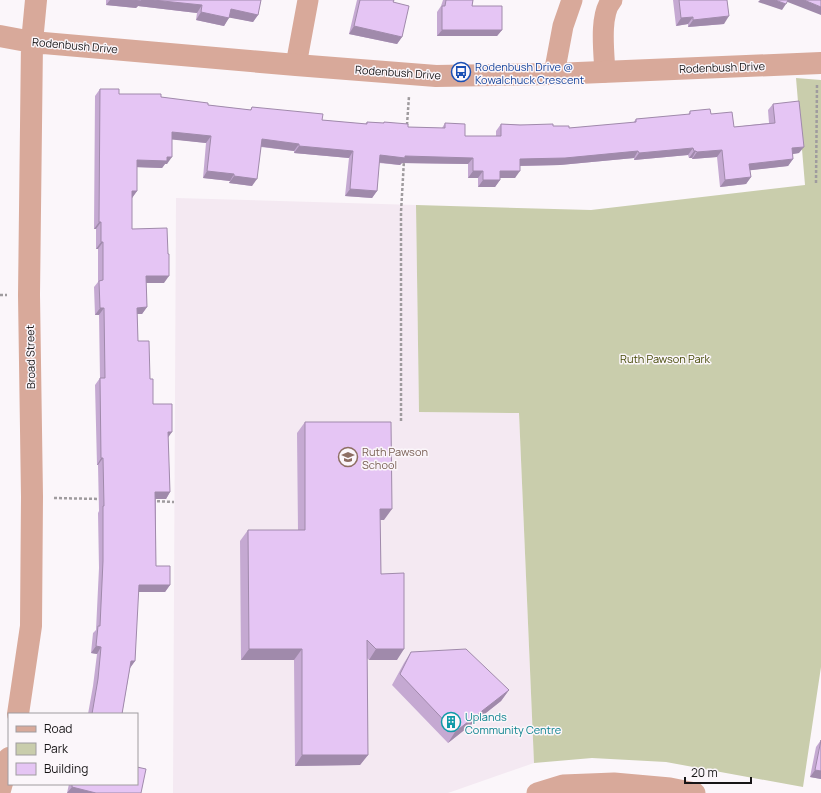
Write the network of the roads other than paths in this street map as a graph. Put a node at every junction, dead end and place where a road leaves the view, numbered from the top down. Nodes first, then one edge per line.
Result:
1 (36, 0) edge
2 (308, 0) edge
3 (572, 0) edge
4 (612, 0) edge
5 (0, 36) edge
6 (32, 42) junction
7 (819, 63) edge
8 (296, 65) junction
9 (605, 72) junction
10 (554, 74) junction
11 (18, 713) edge
12 (8, 762) edge
13 (0, 790) edge
14 (537, 793) edge
15 (695, 793) edge

1 - 6 street, Broad Street
2 - 8 street
3 - 10 street
4 - 9 street
5 - 6 street, Rodenbush Drive
6 - 8 street, Rodenbush Drive
6 - 11 street, Broad Street
7 - 9 street, Rodenbush Drive
8 - 10 street, Rodenbush Drive
9 - 10 street, Rodenbush Drive
12 - 13 street
14 - 15 street

